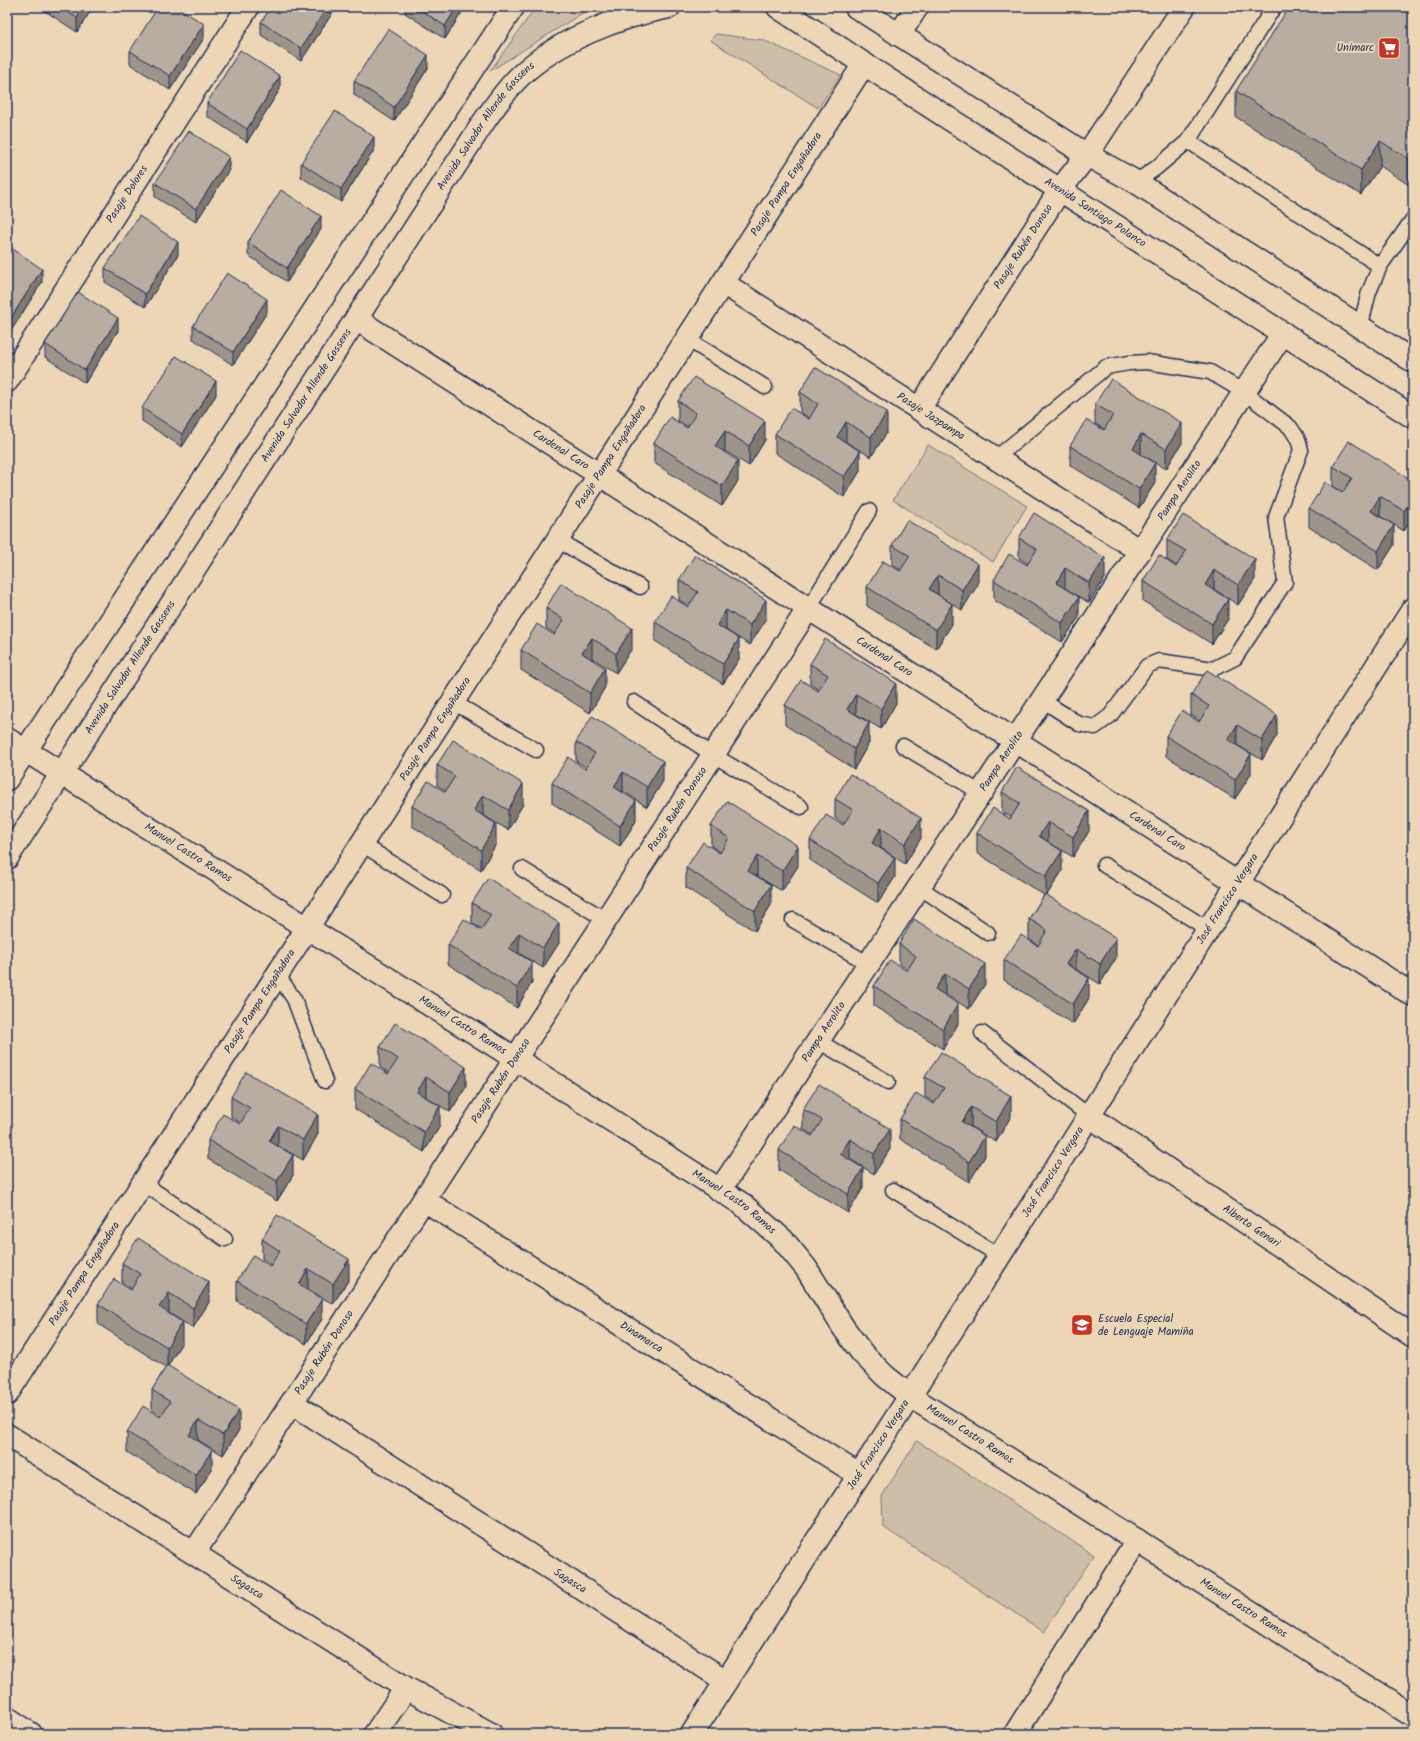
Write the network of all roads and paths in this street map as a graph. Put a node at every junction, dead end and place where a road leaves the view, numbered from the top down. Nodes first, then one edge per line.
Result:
1 (248, 7) edge
2 (513, 7) edge
3 (669, 7) edge
4 (778, 7) edge
5 (856, 7) edge
6 (917, 7) edge
7 (1184, 7) edge
8 (1274, 7) edge
9 (899, 35) junction
10 (864, 64) junction
11 (1188, 141) junction
12 (1087, 155) junction
13 (1136, 182) junction
14 (1060, 190) junction
15 (1413, 219) edge
16 (1380, 266) junction
17 (723, 283) junction
18 (356, 319) junction
19 (1360, 328) junction
20 (1283, 333) junction
21 (687, 338) junction
22 (1413, 361) edge
23 (7, 381) edge
24 (765, 387) dead end
25 (1244, 392) junction
26 (919, 409) junction
27 (1413, 417) edge
28 (996, 458) junction
29 (599, 475) junction
30 (869, 511) dead end
31 (557, 540) junction
32 (1140, 551) junction
33 (640, 587) dead end
34 (808, 609) junction
35 (1413, 609) edge
36 (1042, 700) junction
37 (453, 702) junction
38 (634, 702) dead end
39 (7, 739) edge
40 (1015, 741) junction
41 (903, 746) dead end
42 (536, 750) dead end
43 (25, 751) junction
44 (713, 754) junction
45 (61, 774) junction
46 (7, 779) edge
47 (981, 793) junction
48 (801, 807) dead end
49 (362, 844) junction
50 (7, 858) edge
51 (1104, 865) dead end
52 (522, 869) dead end
53 (1237, 884) junction
54 (919, 887) junction
55 (442, 895) dead end
56 (606, 920) junction
57 (793, 920) dead end
58 (307, 928) junction
59 (1208, 930) junction
60 (988, 933) dead end
61 (869, 964) junction
62 (277, 974) junction
63 (1413, 996) edge
64 (982, 1033) dead end
65 (818, 1041) junction
66 (516, 1059) junction
67 (325, 1081) dead end
68 (888, 1082) dead end
69 (1089, 1116) junction
70 (143, 1183) junction
71 (720, 1190) junction
72 (893, 1190) dead end
73 (424, 1200) junction
74 (225, 1239) dead end
75 (1000, 1256) junction
76 (1413, 1336) edge
77 (7, 1394) edge
78 (910, 1396) junction
79 (292, 1403) junction
80 (7, 1434) edge
81 (859, 1475) junction
82 (1137, 1540) junction
83 (194, 1554) junction
84 (726, 1681) junction
85 (406, 1688) junction
86 (1413, 1716) edge
87 (7, 1718) edge
88 (31, 1734) edge
89 (376, 1734) edge
90 (491, 1734) edge
91 (692, 1734) edge
92 (1015, 1734) edge

1 - 23 street, Pasaje Dolores
2 - 43 street
3 - 18 street, Avenida Salvador Allende Gossens
4 - 10 street, Avenida Santiago Polanco
5 - 9 street
6 - 9 street
7 - 12 street, Pasaje Rubén Donoso
8 - 11 lane
9 - 12 street
10 - 14 street, Avenida Santiago Polanco
10 - 17 street, Pasaje Pampa Engañadora
11 - 13 lane
11 - 16 lane
12 - 13 street
12 - 14 street, Pasaje Rubén Donoso
13 - 19 street
14 - 20 street, Avenida Santiago Polanco
14 - 26 street, Pasaje Rubén Donoso
15 - 16 lane
16 - 19 lane
17 - 21 street, Pasaje Pampa Engañadora
17 - 26 street, Pasaje Jazpampa
18 - 29 street, Cardenal Caro
18 - 45 street, Avenida Salvador Allende Gossens
19 - 22 street
20 - 25 street, Pampa Aerolito
20 - 27 street, Avenida Santiago Polanco
21 - 24 lane
21 - 29 street, Pasaje Pampa Engañadora
25 - 28 lane
25 - 32 street, Pampa Aerolito
25 - 36 lane
26 - 28 street, Pasaje Jazpampa
28 - 32 street, Pasaje Jazpampa
29 - 31 street, Pasaje Pampa Engañadora
29 - 34 street, Cardenal Caro
30 - 34 lane
31 - 33 lane
31 - 37 street, Pasaje Pampa Engañadora
32 - 36 street, Pampa Aerolito
34 - 40 street, Cardenal Caro
34 - 44 street, Pasaje Rubén Donoso
35 - 53 street, José Francisco Vergara
36 - 40 street, Pampa Aerolito
37 - 42 lane
37 - 49 street, Pasaje Pampa Engañadora
38 - 44 lane
39 - 43 street, Manuel Castro Ramos
40 - 47 street, Pampa Aerolito
40 - 53 street, Cardenal Caro
41 - 47 lane
43 - 45 street, Manuel Castro Ramos
43 - 46 street
44 - 48 lane
44 - 56 street, Pasaje Rubén Donoso
45 - 50 street, Avenida Salvador Allende Gossens
45 - 58 street, Manuel Castro Ramos
47 - 54 street, Pampa Aerolito
49 - 55 lane
49 - 58 street, Pasaje Pampa Engañadora
51 - 59 lane
52 - 56 lane
53 - 59 street, José Francisco Vergara
53 - 63 street, Cardenal Caro
54 - 60 lane
54 - 61 street, Pampa Aerolito
56 - 66 street, Pasaje Rubén Donoso
57 - 61 lane
58 - 62 street, Pasaje Pampa Engañadora
58 - 66 street, Manuel Castro Ramos
59 - 69 street, José Francisco Vergara
61 - 65 street, Pampa Aerolito
62 - 67 lane
62 - 70 street, Pasaje Pampa Engañadora
64 - 69 lane
65 - 68 lane
65 - 71 street, Pampa Aerolito
66 - 71 street, Manuel Castro Ramos
66 - 73 street, Pasaje Rubén Donoso
69 - 75 street, José Francisco Vergara
69 - 76 street, Alberto Genari
70 - 74 lane
70 - 77 street, Pasaje Pampa Engañadora
71 - 78 street, Manuel Castro Ramos
72 - 75 lane
73 - 79 street, Pasaje Rubén Donoso
73 - 81 street, Dinamarca
75 - 78 street, José Francisco Vergara
78 - 81 street, José Francisco Vergara
78 - 82 street, Manuel Castro Ramos
79 - 83 street, Pasaje Rubén Donoso
79 - 84 street, Sagasca
80 - 83 street, Sagasca
81 - 84 street, José Francisco Vergara
82 - 86 street, Manuel Castro Ramos
82 - 92 street
83 - 85 street, Sagasca
84 - 91 street, José Francisco Vergara
85 - 89 street
85 - 90 street, Sagasca
87 - 88 street

